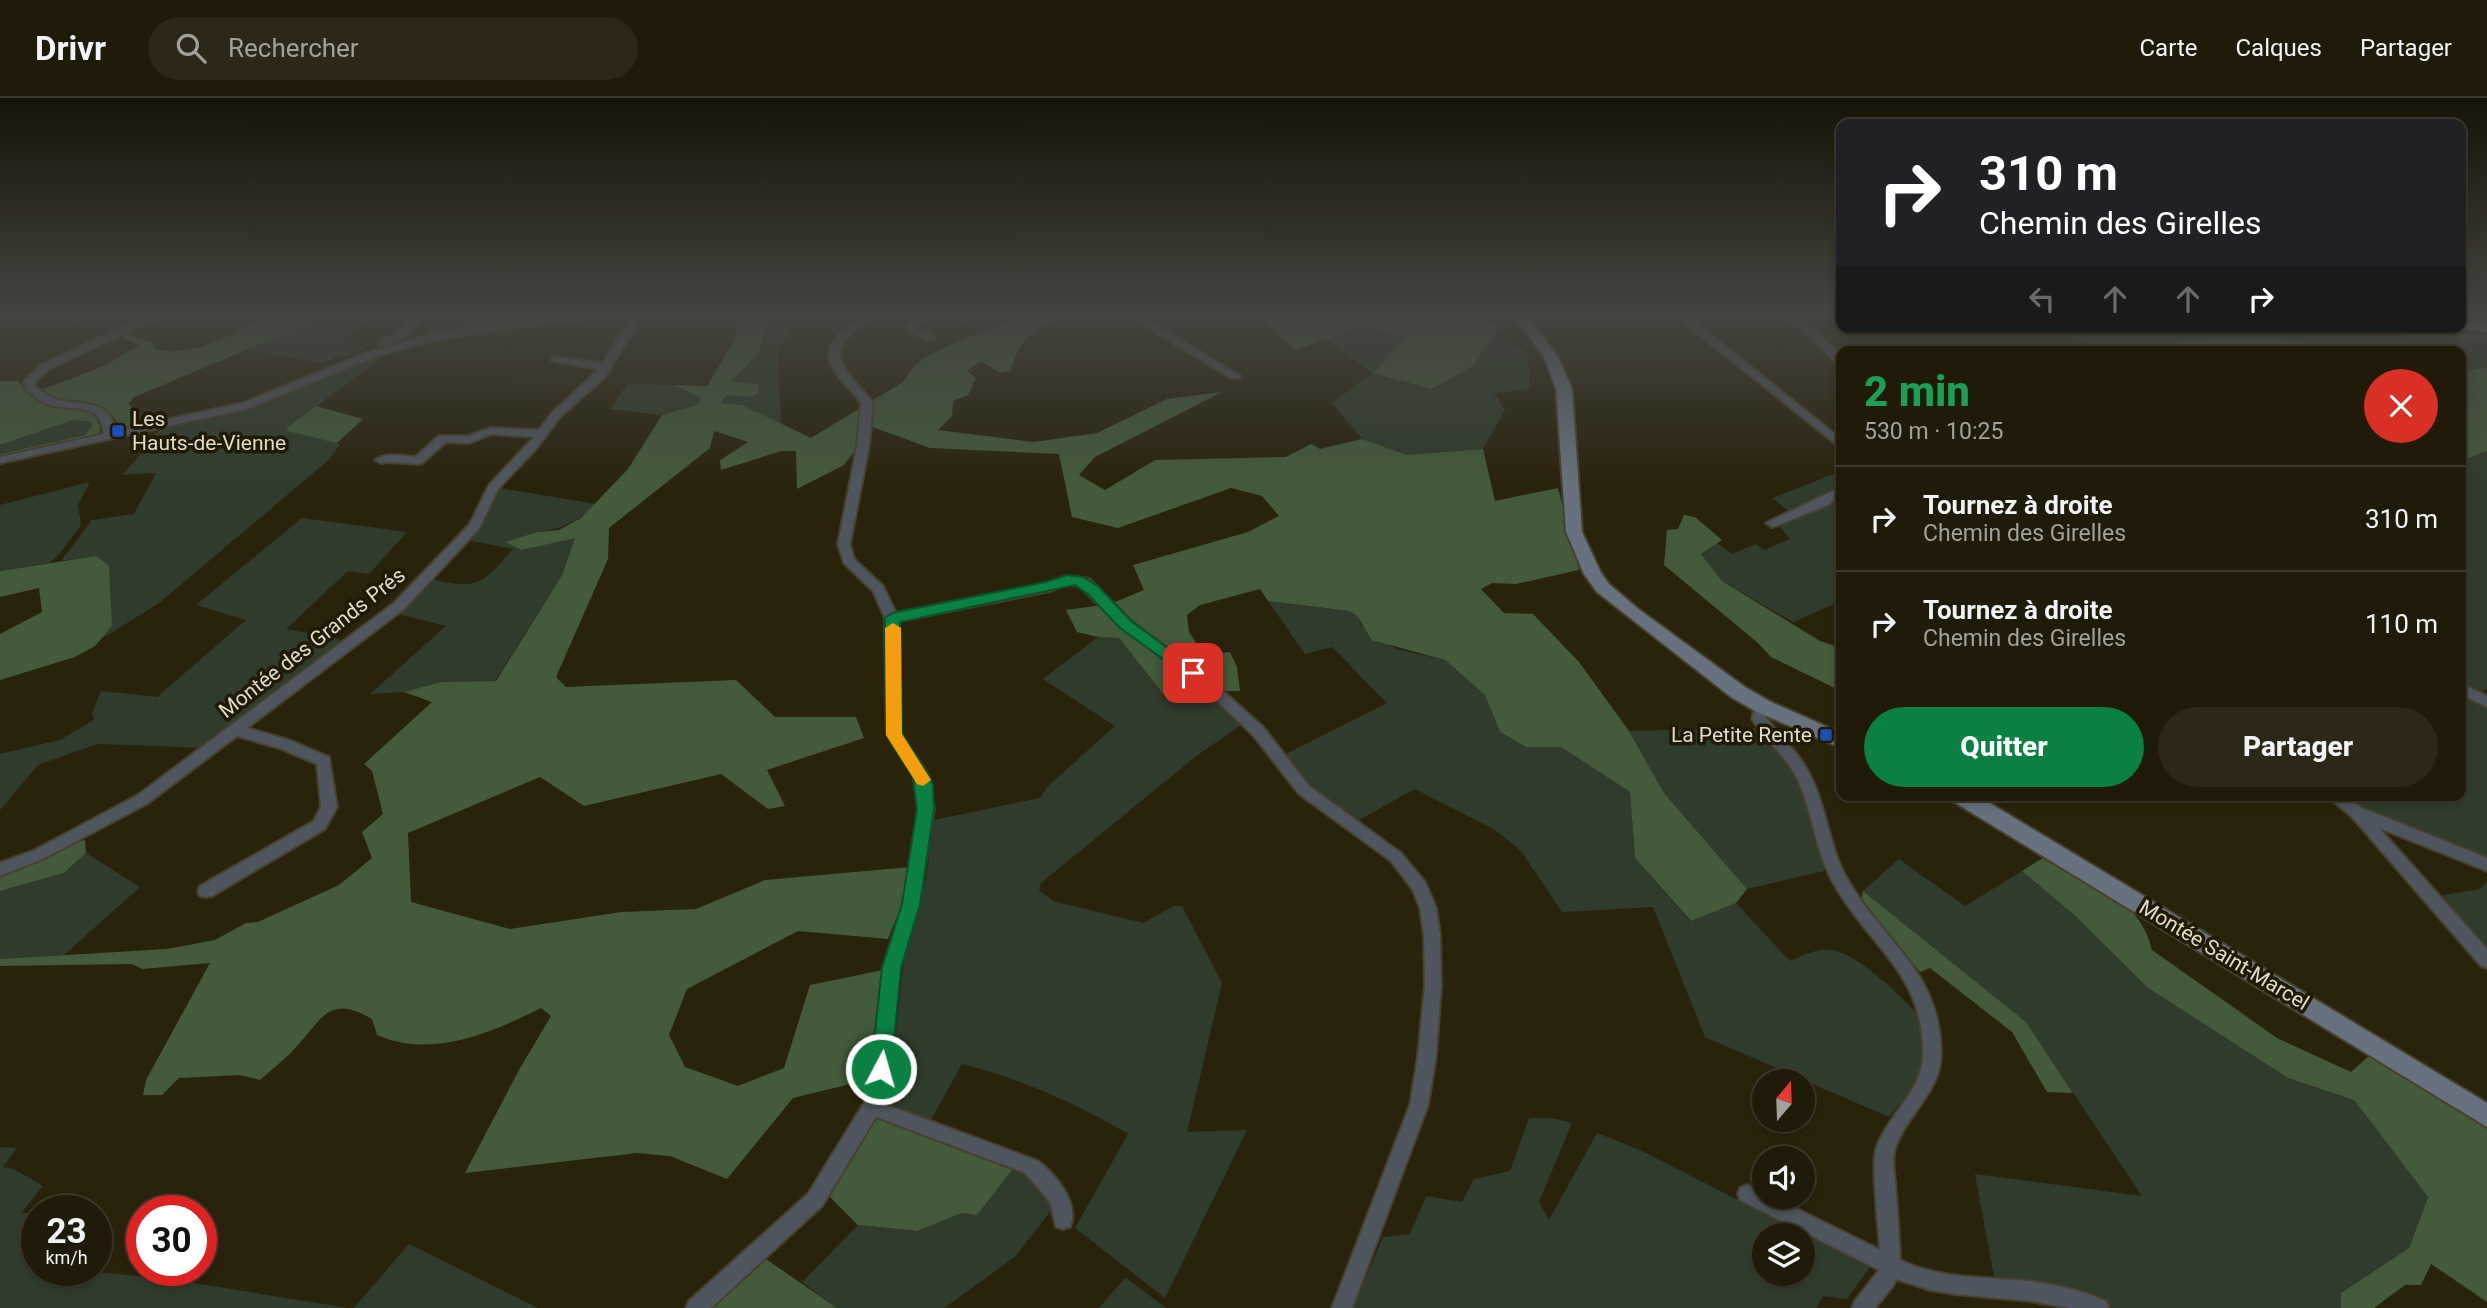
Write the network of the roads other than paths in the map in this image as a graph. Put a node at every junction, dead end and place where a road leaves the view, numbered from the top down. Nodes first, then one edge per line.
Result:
1 (43, 369) edge
2 (331, 369) edge
3 (605, 369) edge
4 (840, 369) edge
5 (1224, 369) edge
6 (1555, 369) edge
7 (1747, 369) edge
8 (1235, 376) dead end
9 (542, 434) junction
10 (110, 435) junction
11 (1836, 441) edge
12 (0, 460) edge
13 (381, 460) dead end
14 (1836, 494) edge
15 (1772, 523) dead end
16 (892, 618) junction
17 (2466, 691) edge
18 (2487, 702) edge
19 (1762, 706) junction
20 (236, 730) junction
21 (1836, 739) edge
22 (1969, 801) edge
23 (2341, 801) edge
24 (2357, 813) junction
25 (2487, 865) edge
26 (0, 870) edge
27 (206, 891) dead end
28 (2487, 961) edge
29 (873, 1108) junction
30 (2487, 1115) edge
31 (1747, 1194) dead end
32 (1062, 1220) dead end
33 (1891, 1265) junction
34 (696, 1308) edge
35 (1342, 1308) edge
36 (1862, 1308) edge
37 (2099, 1308) edge

1 - 10 street
2 - 10 street
3 - 9 street, Montée des Grands Prés
4 - 16 street
5 - 8 street
6 - 19 main road
7 - 11 street
9 - 13 street
9 - 20 street, Montée des Grands Prés
10 - 12 street
14 - 15 street
16 - 29 street
16 - 35 street
17 - 18 street
19 - 21 main road
19 - 33 street
20 - 26 street, Montée des Grands Prés
20 - 27 street
22 - 30 main road, Montée Saint-Marcel
23 - 24 street
24 - 25 street
24 - 28 street
29 - 32 street
29 - 34 street
31 - 33 street
33 - 36 street
33 - 37 street

